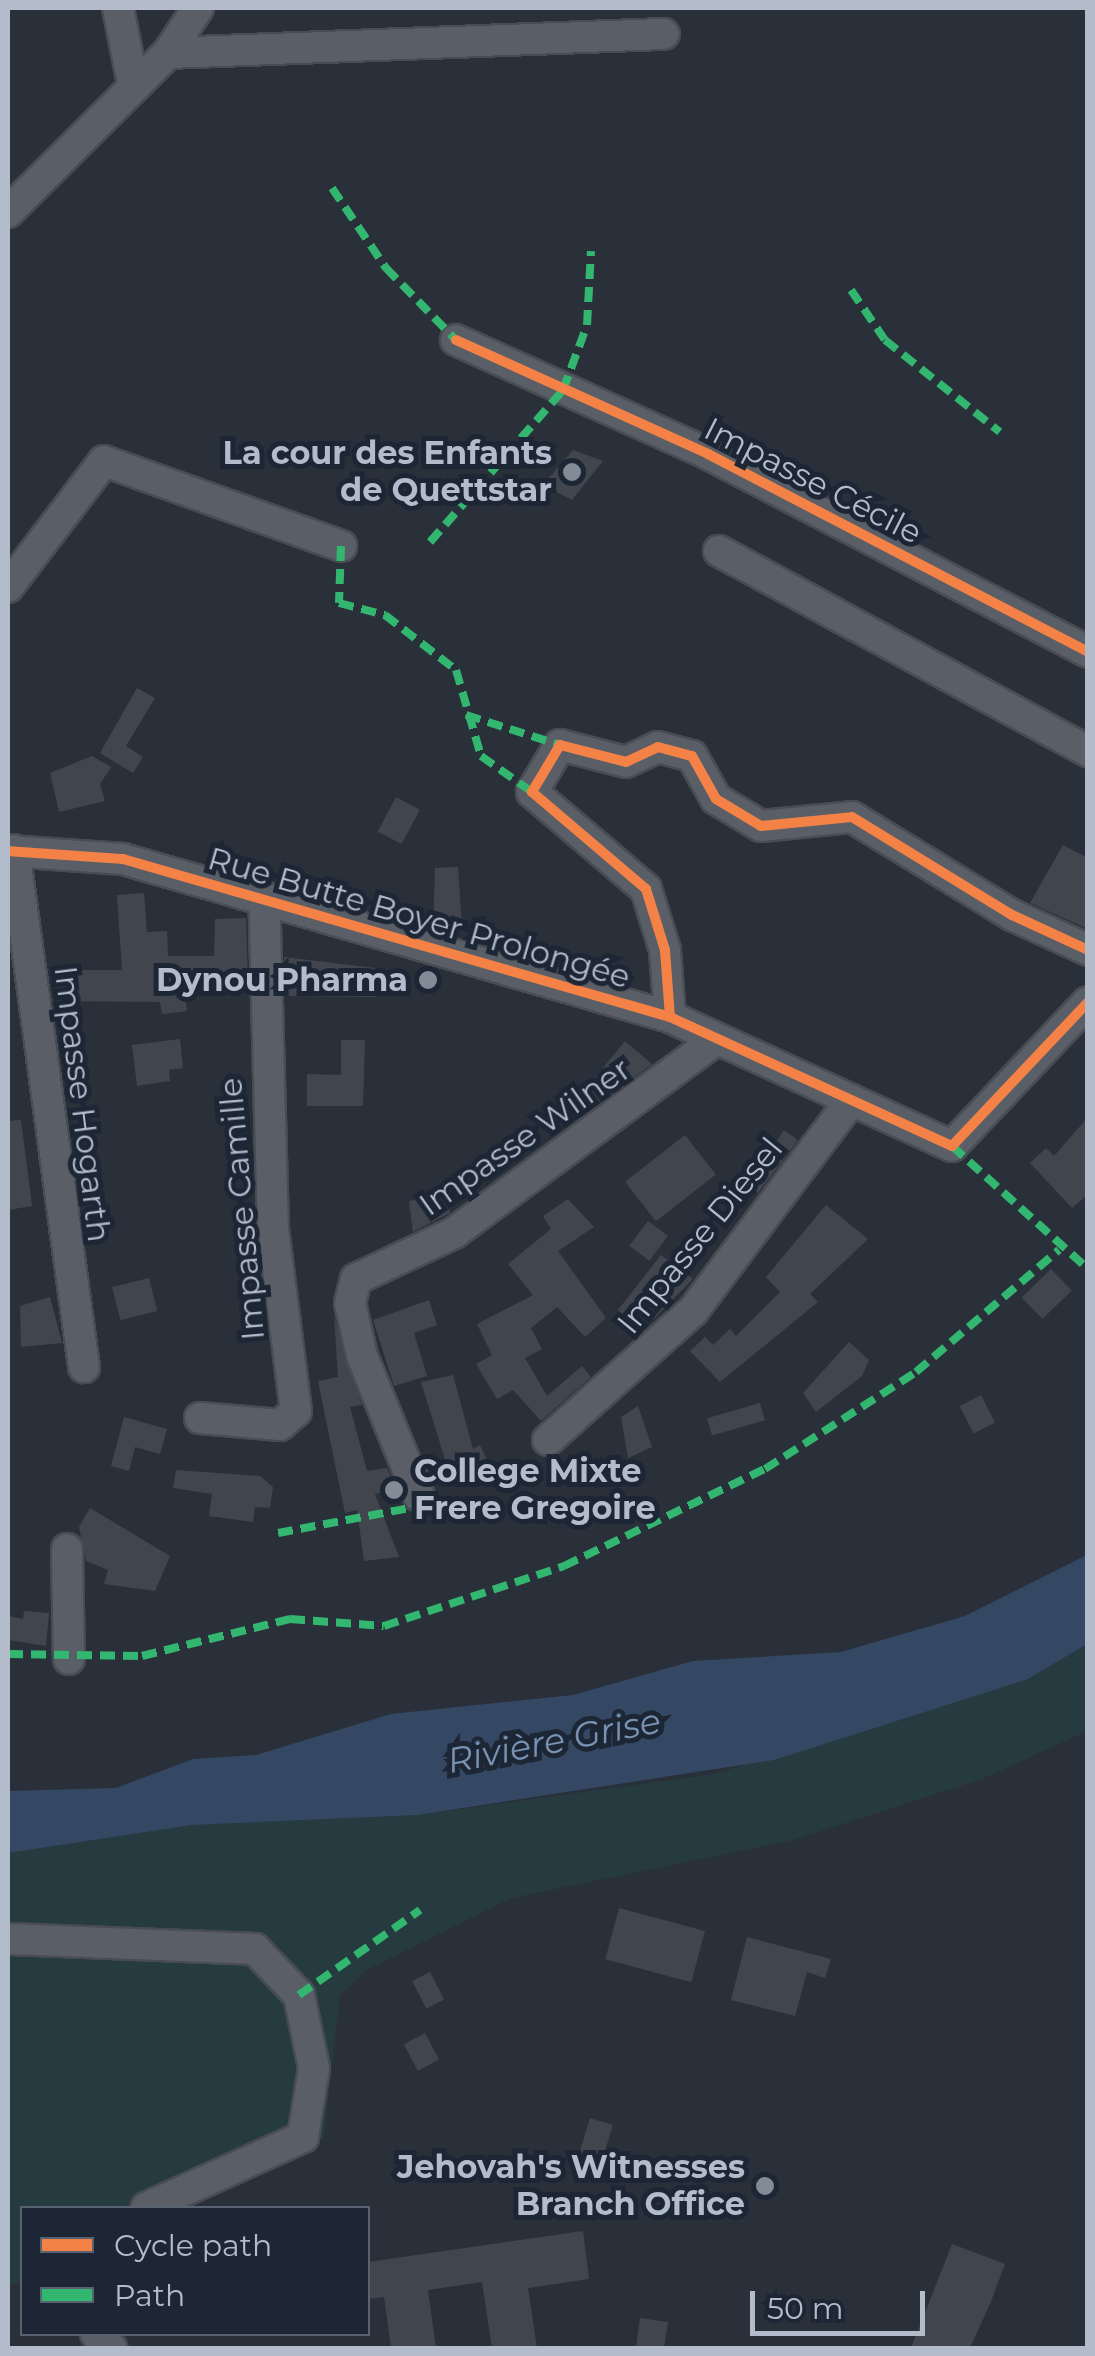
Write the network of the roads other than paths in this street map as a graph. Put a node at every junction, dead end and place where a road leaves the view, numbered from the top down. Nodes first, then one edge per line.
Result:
1 (118, 8) edge
2 (198, 8) edge
3 (664, 34) dead end
4 (168, 53) junction
5 (134, 84) junction
6 (8, 212) edge
7 (456, 340) dead end
8 (341, 546) dead end
9 (720, 551) dead end
10 (8, 586) edge
11 (1088, 652) edge
12 (1088, 752) edge
13 (11, 850) edge
14 (264, 896) junction
15 (1088, 950) edge
16 (1088, 1002) edge
17 (670, 1017) junction
18 (716, 1040) junction
19 (849, 1103) junction
20 (84, 1366) dead end
21 (200, 1418) dead end
22 (548, 1440) dead end
23 (419, 1496) dead end
24 (67, 1548) dead end
25 (69, 1660) dead end
26 (8, 1939) edge
27 (150, 2206) edge

1 - 5 street
2 - 4 street
3 - 4 street
4 - 5 street
5 - 6 street
7 - 11 street, Impasse Cécile
8 - 10 street
9 - 12 street
13 - 14 street, Rue Butte Boyer Prolongée
13 - 20 street, Impasse Hogarth
14 - 17 street, Rue Butte Boyer Prolongée
14 - 21 street, Impasse Camille
15 - 17 street
16 - 19 street, Rue Butte Boyer Prolongée
17 - 18 street, Rue Butte Boyer Prolongée
18 - 19 street, Rue Butte Boyer Prolongée
18 - 23 street, Impasse Wilner
19 - 22 street, Impasse Diesel
24 - 25 street
26 - 27 street

